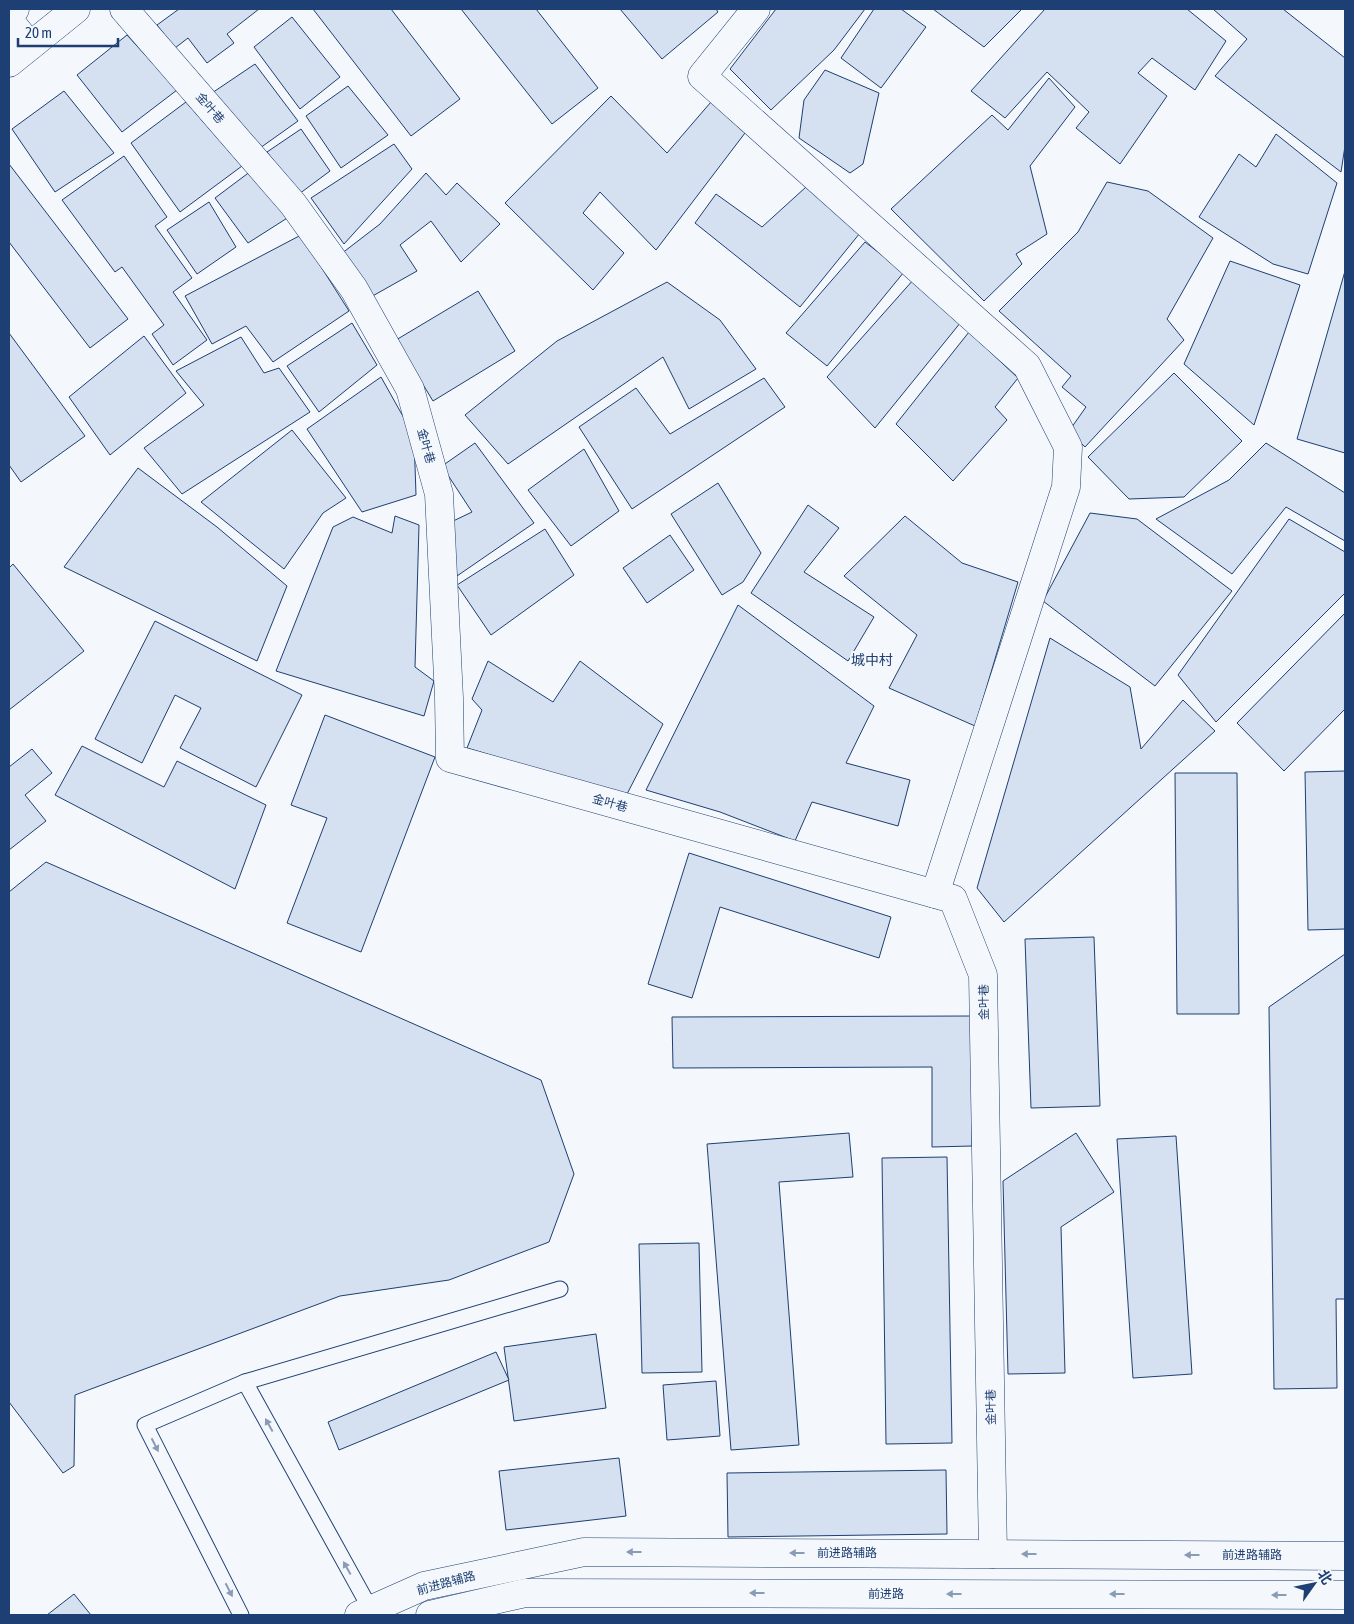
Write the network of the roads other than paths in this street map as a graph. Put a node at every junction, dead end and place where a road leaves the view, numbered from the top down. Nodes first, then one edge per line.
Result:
1 (15, 9) edge
2 (76, 9) edge
3 (124, 9) edge
4 (756, 9) edge
5 (9, 14) edge
6 (9, 20) edge
7 (30, 46) junction
8 (9, 63) edge
9 (935, 894) junction
10 (560, 1289) dead end
11 (245, 1382) junction
12 (993, 1554) junction
13 (1345, 1556) edge
14 (1345, 1595) edge
15 (365, 1613) edge
16 (241, 1615) edge
17 (430, 1615) edge

1 - 5 street
2 - 7 street
3 - 9 street, 金叶巷
4 - 9 street
6 - 7 street
7 - 8 street
9 - 12 street, 金叶巷
10 - 11 lane
15 -> 11 lane
11 -> 16 lane
13 -> 12 street, 前进路辅路
12 -> 15 street, 前进路辅路
14 -> 17 street, 前进路

